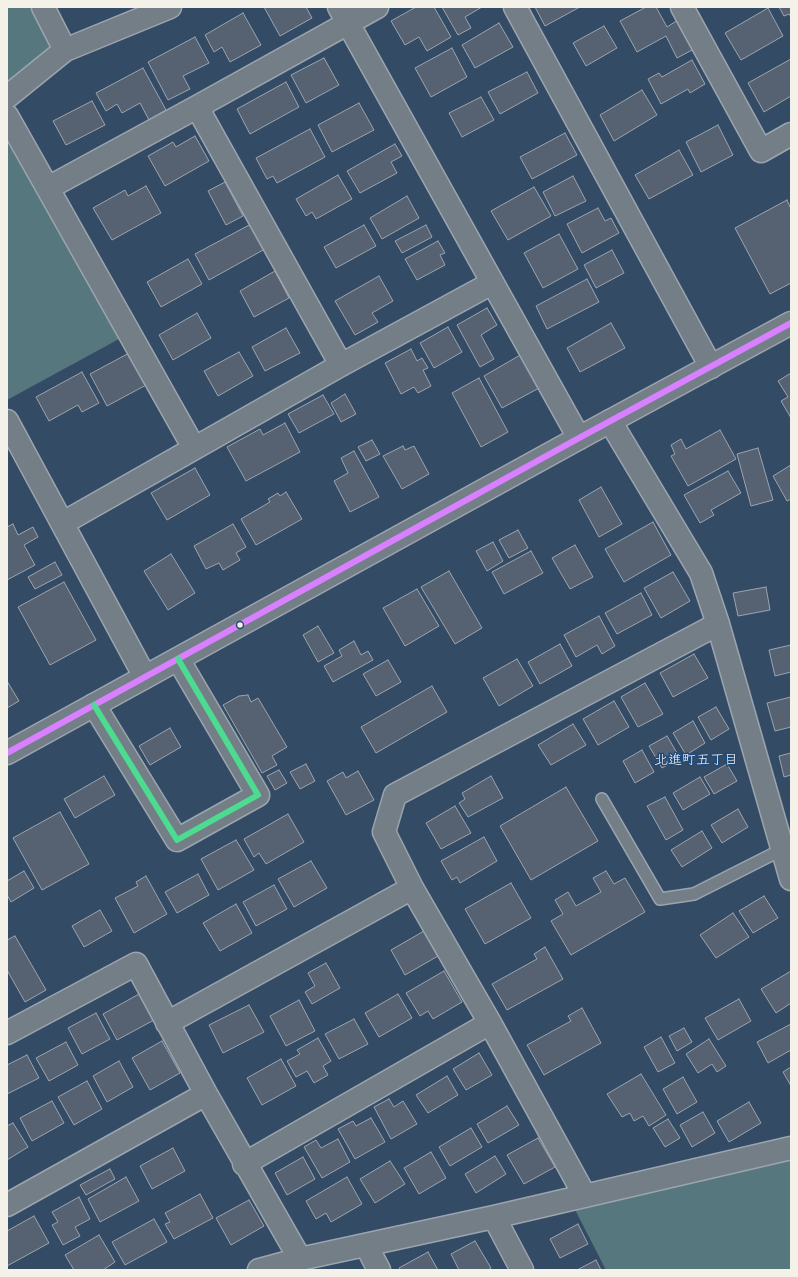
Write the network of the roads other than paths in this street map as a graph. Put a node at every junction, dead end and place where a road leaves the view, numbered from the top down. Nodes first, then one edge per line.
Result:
1 (43, 7) edge
2 (170, 7) edge
3 (377, 7) edge
4 (515, 7) edge
5 (682, 7) edge
6 (344, 15) edge
7 (66, 50) junction
8 (7, 97) edge
9 (197, 107) junction
10 (7, 116) edge
11 (791, 134) edge
12 (48, 188) junction
13 (492, 283) junction
14 (791, 323) edge
15 (341, 365) junction
16 (711, 366) junction
17 (7, 421) edge
18 (610, 421) junction
19 (578, 438) junction
20 (194, 448) junction
21 (63, 523) junction
22 (718, 624) junction
23 (178, 659) junction
24 (145, 677) junction
25 (94, 705) junction
26 (7, 753) edge
27 (602, 799) dead end
28 (783, 849) junction
29 (791, 879) edge
30 (412, 888) junction
31 (167, 1023) junction
32 (490, 1023) junction
33 (7, 1033) edge
34 (206, 1094) junction
35 (791, 1148) edge
36 (244, 1164) junction
37 (584, 1196) junction
38 (7, 1205) edge
39 (494, 1218) junction
40 (366, 1245) junction
41 (300, 1259) junction
42 (259, 1270) edge
43 (379, 1270) edge
44 (522, 1270) edge

1 - 7 street
2 - 7 street
3 - 6 street
4 - 16 street
5 - 11 street
6 - 9 street
6 - 13 street
7 - 8 street
9 - 12 street
9 - 15 street
10 - 12 street
12 - 20 street
13 - 15 street
13 - 19 street
14 - 16 street
15 - 20 street
16 - 18 street
17 - 21 street
18 - 19 street
18 - 22 street
19 - 23 street
20 - 21 street
21 - 24 street
22 - 28 street
22 - 30 street
23 - 24 street
23 - 25 street
24 - 25 street
25 - 26 street
27 - 28 lane
28 - 29 street
30 - 31 street
30 - 32 street
31 - 33 street
31 - 34 street
32 - 36 street
32 - 37 street
34 - 36 street
34 - 38 street
35 - 37 street
36 - 41 street
37 - 39 street
39 - 40 street
39 - 44 street
40 - 41 street
40 - 43 street
41 - 42 street

